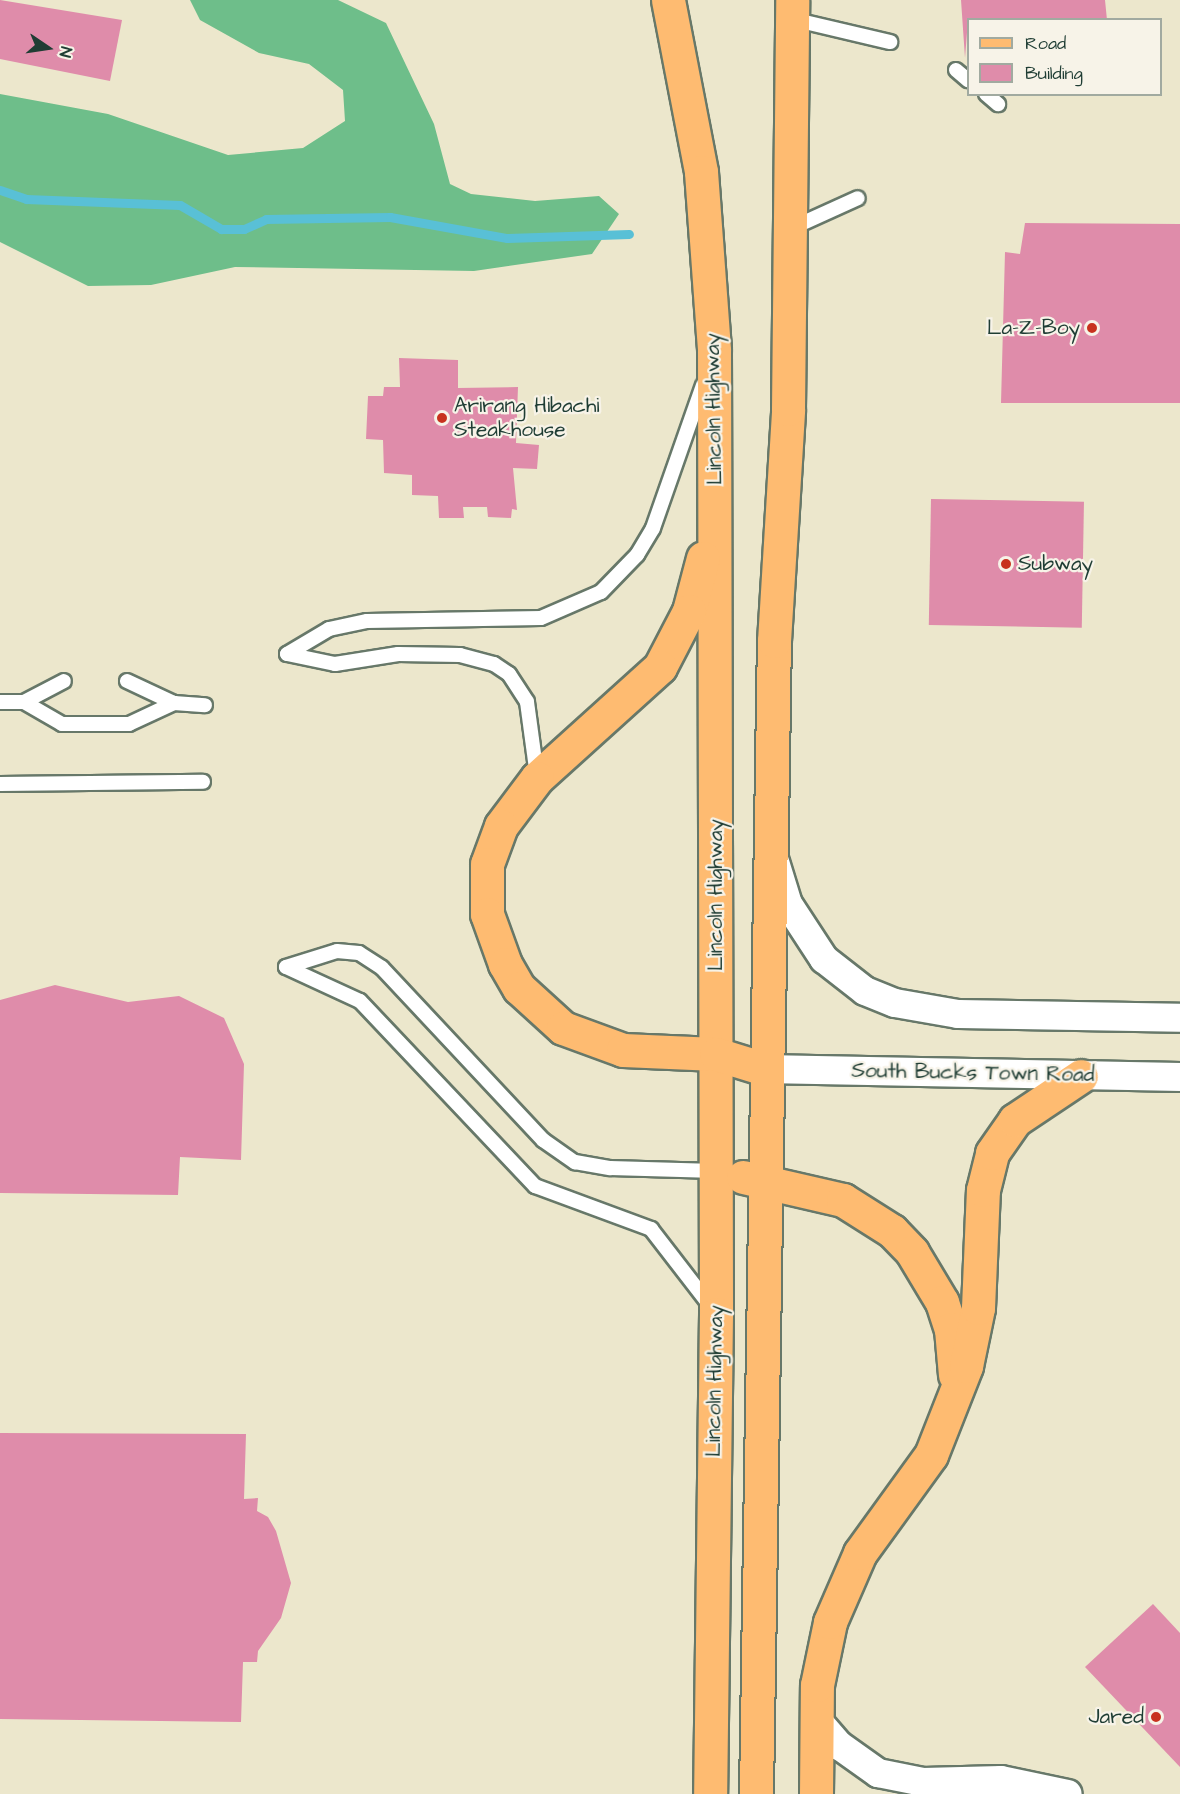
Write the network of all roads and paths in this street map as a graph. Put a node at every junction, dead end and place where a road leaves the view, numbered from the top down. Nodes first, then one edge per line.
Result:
1 (668, 0) edge
2 (792, 9) edge
3 (890, 42) dead end
4 (956, 70) dead end
5 (967, 78) edge
6 (988, 96) edge
7 (998, 104) dead end
8 (858, 198) dead end
9 (790, 229) junction
10 (714, 351) junction
11 (715, 507) junction
12 (64, 681) dead end
13 (127, 681) dead end
14 (0, 702) edge
15 (24, 702) junction
16 (174, 703) junction
17 (205, 705) dead end
18 (537, 778) junction
19 (203, 782) dead end
20 (0, 784) edge
21 (770, 847) junction
22 (1180, 1018) edge
23 (716, 1054) junction
24 (765, 1070) junction
25 (1081, 1076) junction
26 (1180, 1077) edge
27 (716, 1171) junction
28 (764, 1183) junction
29 (716, 1314) junction
30 (950, 1409) junction
31 (817, 1720) junction
32 (710, 1794) edge
33 (756, 1794) edge
34 (816, 1794) edge
35 (1068, 1794) edge

1 - 10 main road, Lincoln Highway
2 - 3 lane
2 - 9 main road
4 - 5 lane
6 - 7 lane
8 - 9 lane
9 - 21 main road
10 - 11 main road, Lincoln Highway
10 - 18 lane
11 - 18 main road
11 - 23 main road, Lincoln Highway
12 - 15 lane
13 - 16 lane
14 - 15 lane
15 - 16 lane
16 - 17 lane
18 - 23 main road
19 - 20 lane
21 - 22 street
21 - 24 main road
23 - 24 main road
23 - 27 main road, Lincoln Highway
24 - 25 street, South Bucks Town Road
24 - 28 main road
25 - 26 street, South Bucks Town Road
25 - 30 main road
27 - 28 main road
27 - 29 main road, Lincoln Highway
27 - 29 lane
28 - 30 main road
28 - 33 main road
29 - 32 main road, Lincoln Highway
30 - 31 main road
31 - 34 main road
31 - 35 street

